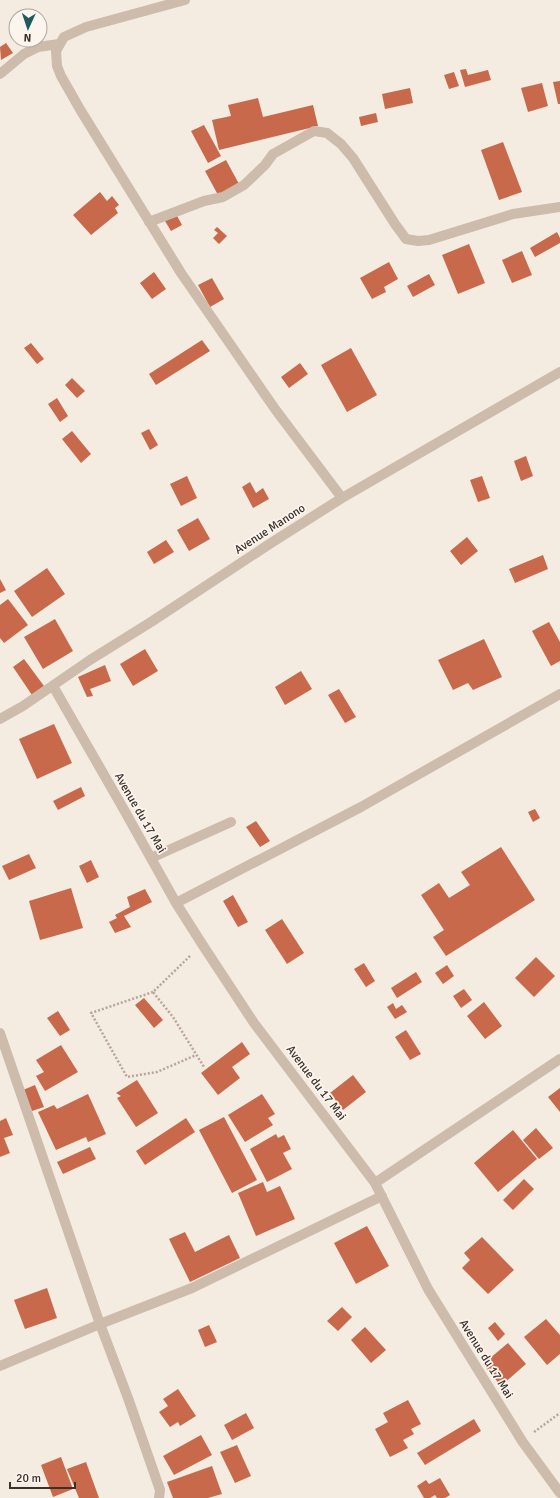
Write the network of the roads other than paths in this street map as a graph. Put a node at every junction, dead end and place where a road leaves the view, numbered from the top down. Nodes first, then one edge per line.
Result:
1 (185, 0) edge
2 (59, 44) junction
3 (0, 74) edge
4 (560, 207) edge
5 (149, 222) junction
6 (560, 372) edge
7 (342, 498) junction
8 (53, 686) junction
9 (560, 694) edge
10 (0, 719) edge
11 (231, 822) dead end
12 (151, 858) junction
13 (176, 902) junction
14 (0, 1033) edge
15 (560, 1059) edge
16 (375, 1183) junction
17 (382, 1196) junction
18 (100, 1324) junction
19 (0, 1366) edge
20 (560, 1493) edge
21 (160, 1498) edge

1 - 2 street
2 - 3 street
2 - 5 street
4 - 5 street
5 - 7 street
6 - 7 street, Avenue Manono
7 - 8 street, Avenue Manono
8 - 10 street, Avenue Manono
8 - 12 street, Avenue du 17 Mai
9 - 13 street
11 - 12 street
12 - 13 street, Avenue du 17 Mai
13 - 16 street, Avenue du 17 Mai
14 - 18 street
15 - 16 street
16 - 17 street, Avenue du 17 Mai
17 - 18 street
17 - 20 street, Avenue du 17 Mai
18 - 19 street
18 - 21 street

